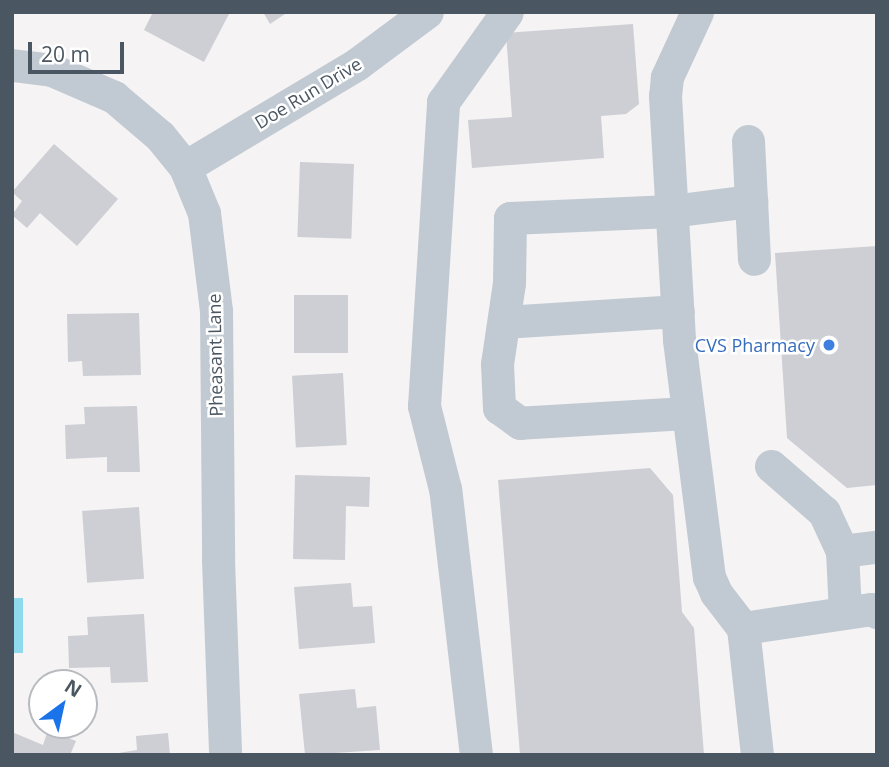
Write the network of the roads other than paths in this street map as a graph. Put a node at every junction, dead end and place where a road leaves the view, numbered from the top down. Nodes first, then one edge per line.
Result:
1 (427, 12) edge
2 (507, 12) edge
3 (697, 12) edge
4 (12, 65) edge
5 (748, 141) dead end
6 (185, 167) junction
7 (751, 201) junction
8 (671, 211) junction
9 (754, 258) dead end
10 (678, 311) junction
11 (504, 322) junction
12 (686, 414) junction
13 (771, 466) dead end
14 (877, 547) edge
15 (842, 551) junction
16 (867, 609) edge
17 (743, 628) junction
18 (225, 755) edge
19 (476, 755) edge
20 (757, 755) edge

1 - 6 street, Doe Run Drive
2 - 19 street
3 - 8 street
4 - 6 street, Pheasant Lane
5 - 7 street
6 - 18 street, Pheasant Lane
7 - 8 street
7 - 9 street
8 - 10 street
8 - 11 street
10 - 11 street
10 - 12 street
11 - 12 street
12 - 17 street
13 - 15 street
14 - 15 street
15 - 16 street
16 - 17 street
17 - 20 street

